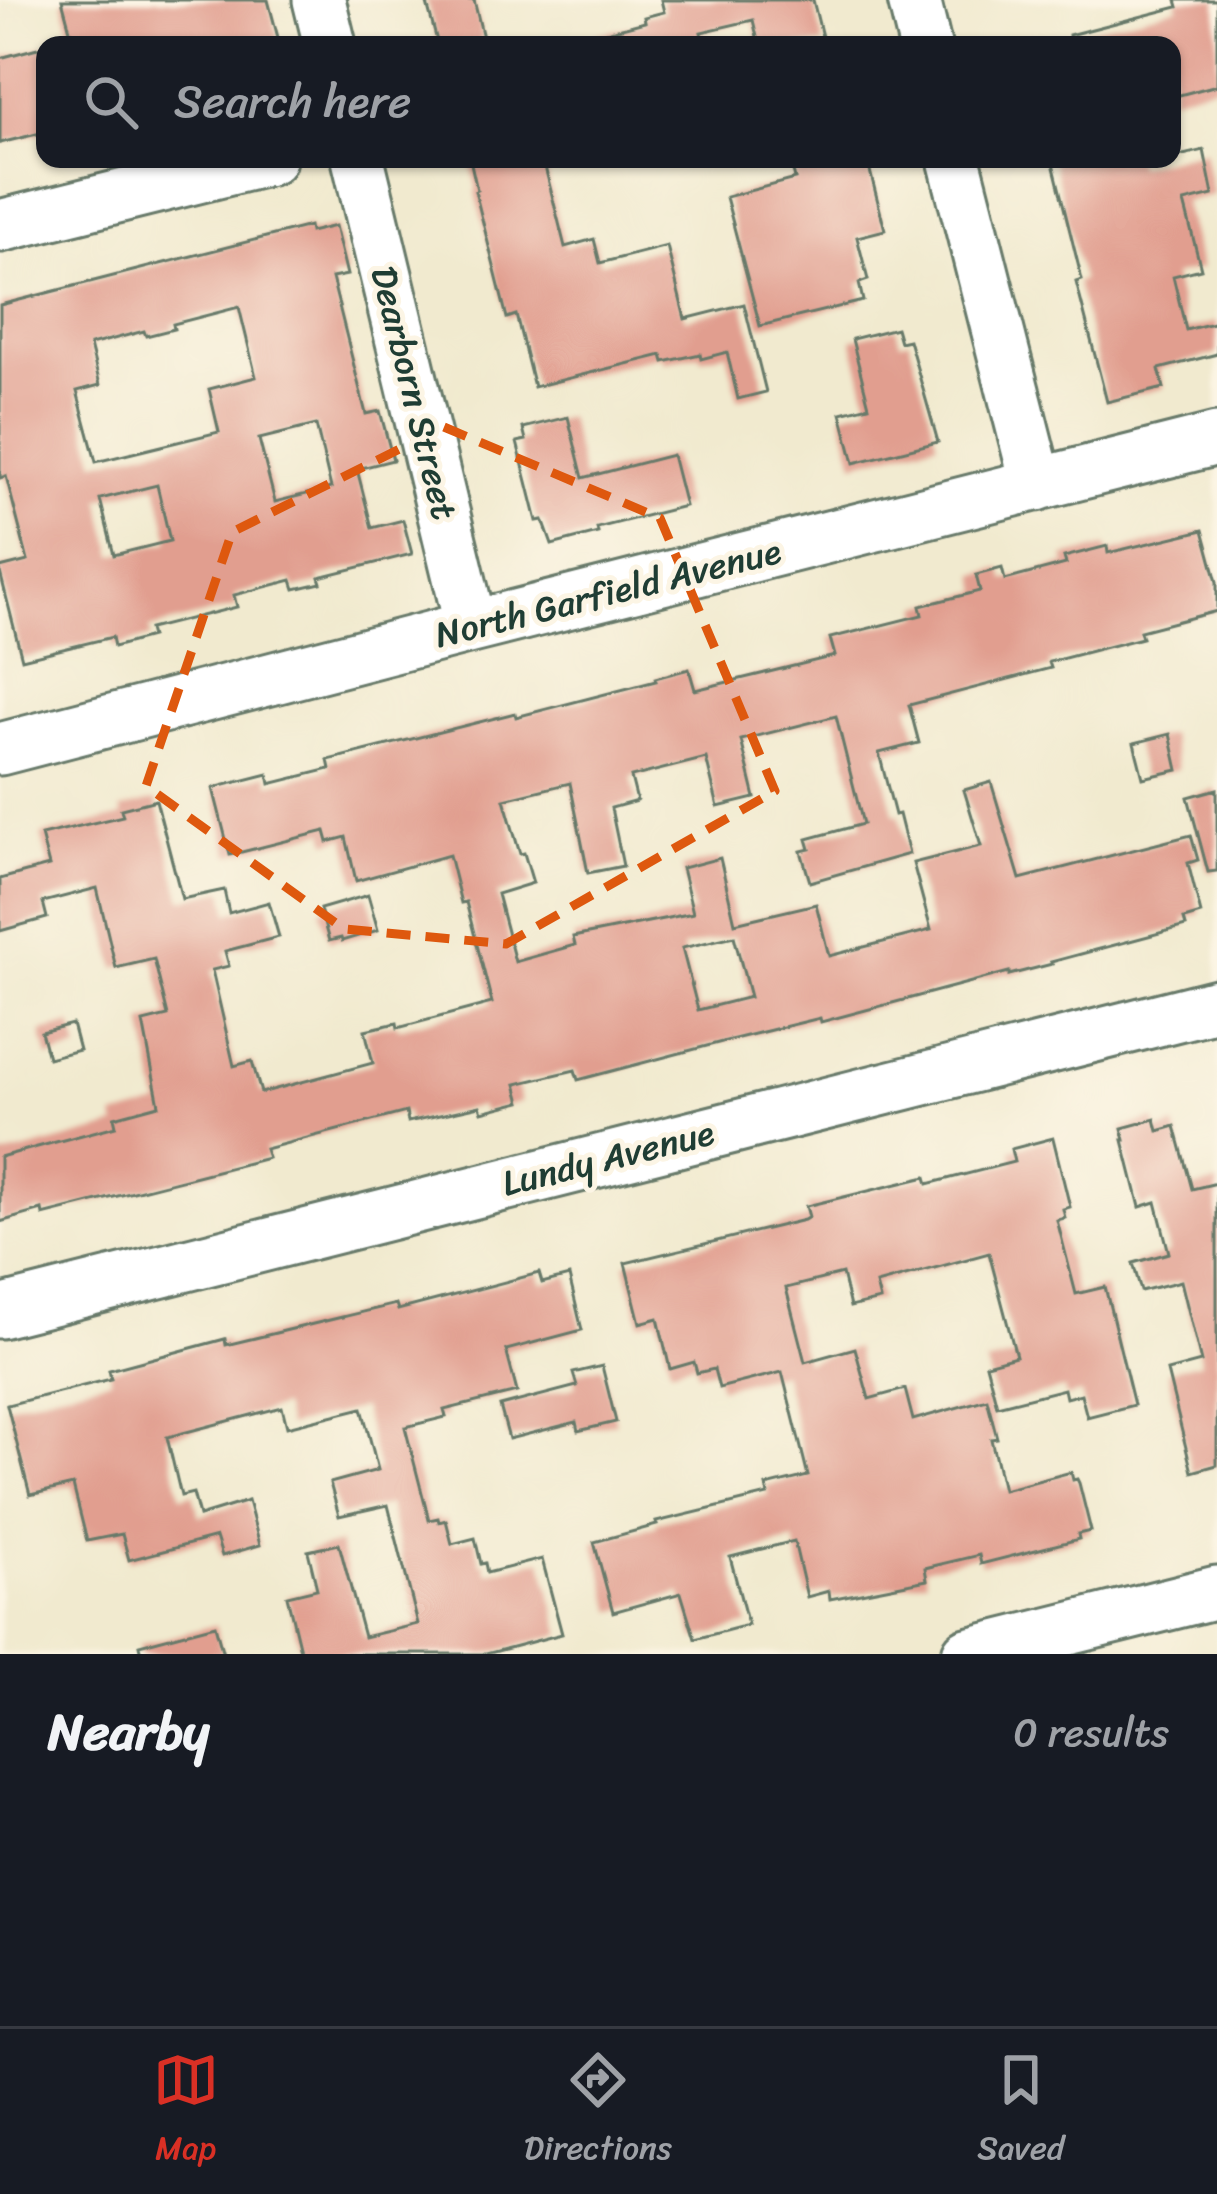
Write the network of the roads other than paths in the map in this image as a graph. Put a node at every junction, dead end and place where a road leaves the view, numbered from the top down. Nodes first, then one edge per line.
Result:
1 (319, 0) edge
2 (914, 0) edge
3 (328, 36) edge
4 (923, 36) edge
5 (234, 168) edge
6 (360, 168) edge
7 (956, 168) edge
8 (0, 226) edge
9 (1217, 440) edge
10 (1037, 485) junction
11 (471, 626) junction
12 (0, 749) edge
13 (1217, 1005) edge
14 (0, 1312) edge
15 (1217, 1592) edge
16 (968, 1654) edge

1 - 3 street
2 - 4 street
5 - 8 street
6 - 11 street, Dearborn Street
7 - 10 street
9 - 10 street, North Garfield Avenue
10 - 11 street, North Garfield Avenue
11 - 12 street, North Garfield Avenue
13 - 14 street, Lundy Avenue
15 - 16 street

